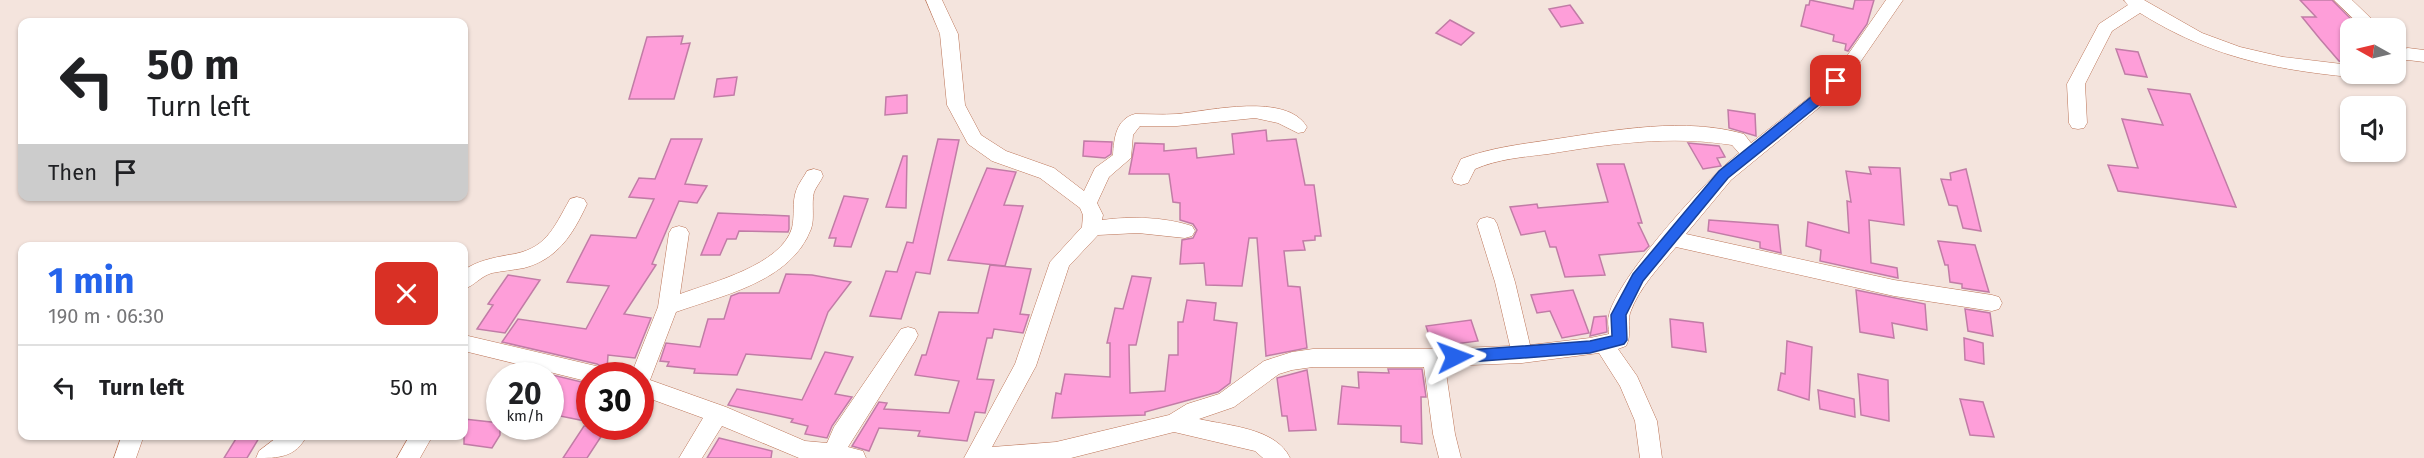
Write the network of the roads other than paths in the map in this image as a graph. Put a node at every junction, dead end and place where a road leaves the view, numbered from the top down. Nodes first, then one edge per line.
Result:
1 (934, 0) edge
2 (1895, 0) edge
3 (2342, 0) edge
4 (2136, 3) edge
5 (2362, 18) edge
6 (2340, 70) edge
7 (2079, 123) dead end
8 (1298, 127) dead end
9 (1749, 154) junction
10 (814, 176) dead end
11 (1461, 178) dead end
12 (1088, 203) junction
13 (577, 204) dead end
14 (1487, 224) dead end
15 (1092, 229) junction
16 (1185, 231) dead end
17 (679, 233) dead end
18 (1671, 238) junction
19 (468, 278) edge
20 (1992, 303) dead end
21 (668, 307) junction
22 (908, 335) dead end
23 (1603, 343) junction
24 (468, 349) edge
25 (1522, 354) junction
26 (1433, 358) junction
27 (646, 362) edge
28 (576, 371) edge
29 (654, 391) edge
30 (718, 414) junction
31 (1173, 423) junction
32 (131, 440) edge
33 (290, 440) edge
34 (419, 440) edge
35 (801, 454) edge
36 (845, 455) edge
37 (125, 458) edge
38 (267, 458) edge
39 (408, 458) edge
40 (690, 458) edge
41 (975, 458) edge
42 (1279, 458) edge
43 (1450, 458) edge
44 (1650, 458) edge

1 - 12 street
2 - 9 street
3 - 5 street
4 - 6 street
4 - 7 street
8 - 12 street
9 - 11 street
9 - 18 street
10 - 21 street
12 - 15 street
13 - 19 street
14 - 25 street
15 - 16 street
15 - 41 street
17 - 21 street
18 - 20 street
18 - 23 street
21 - 27 street
22 - 36 street
23 - 25 street
23 - 44 street
24 - 28 street
25 - 26 street
26 - 31 street
26 - 43 street
29 - 30 street
30 - 35 street
30 - 40 street
31 - 41 street
31 - 42 street
32 - 37 street
33 - 38 street
34 - 39 street
35 - 36 street

